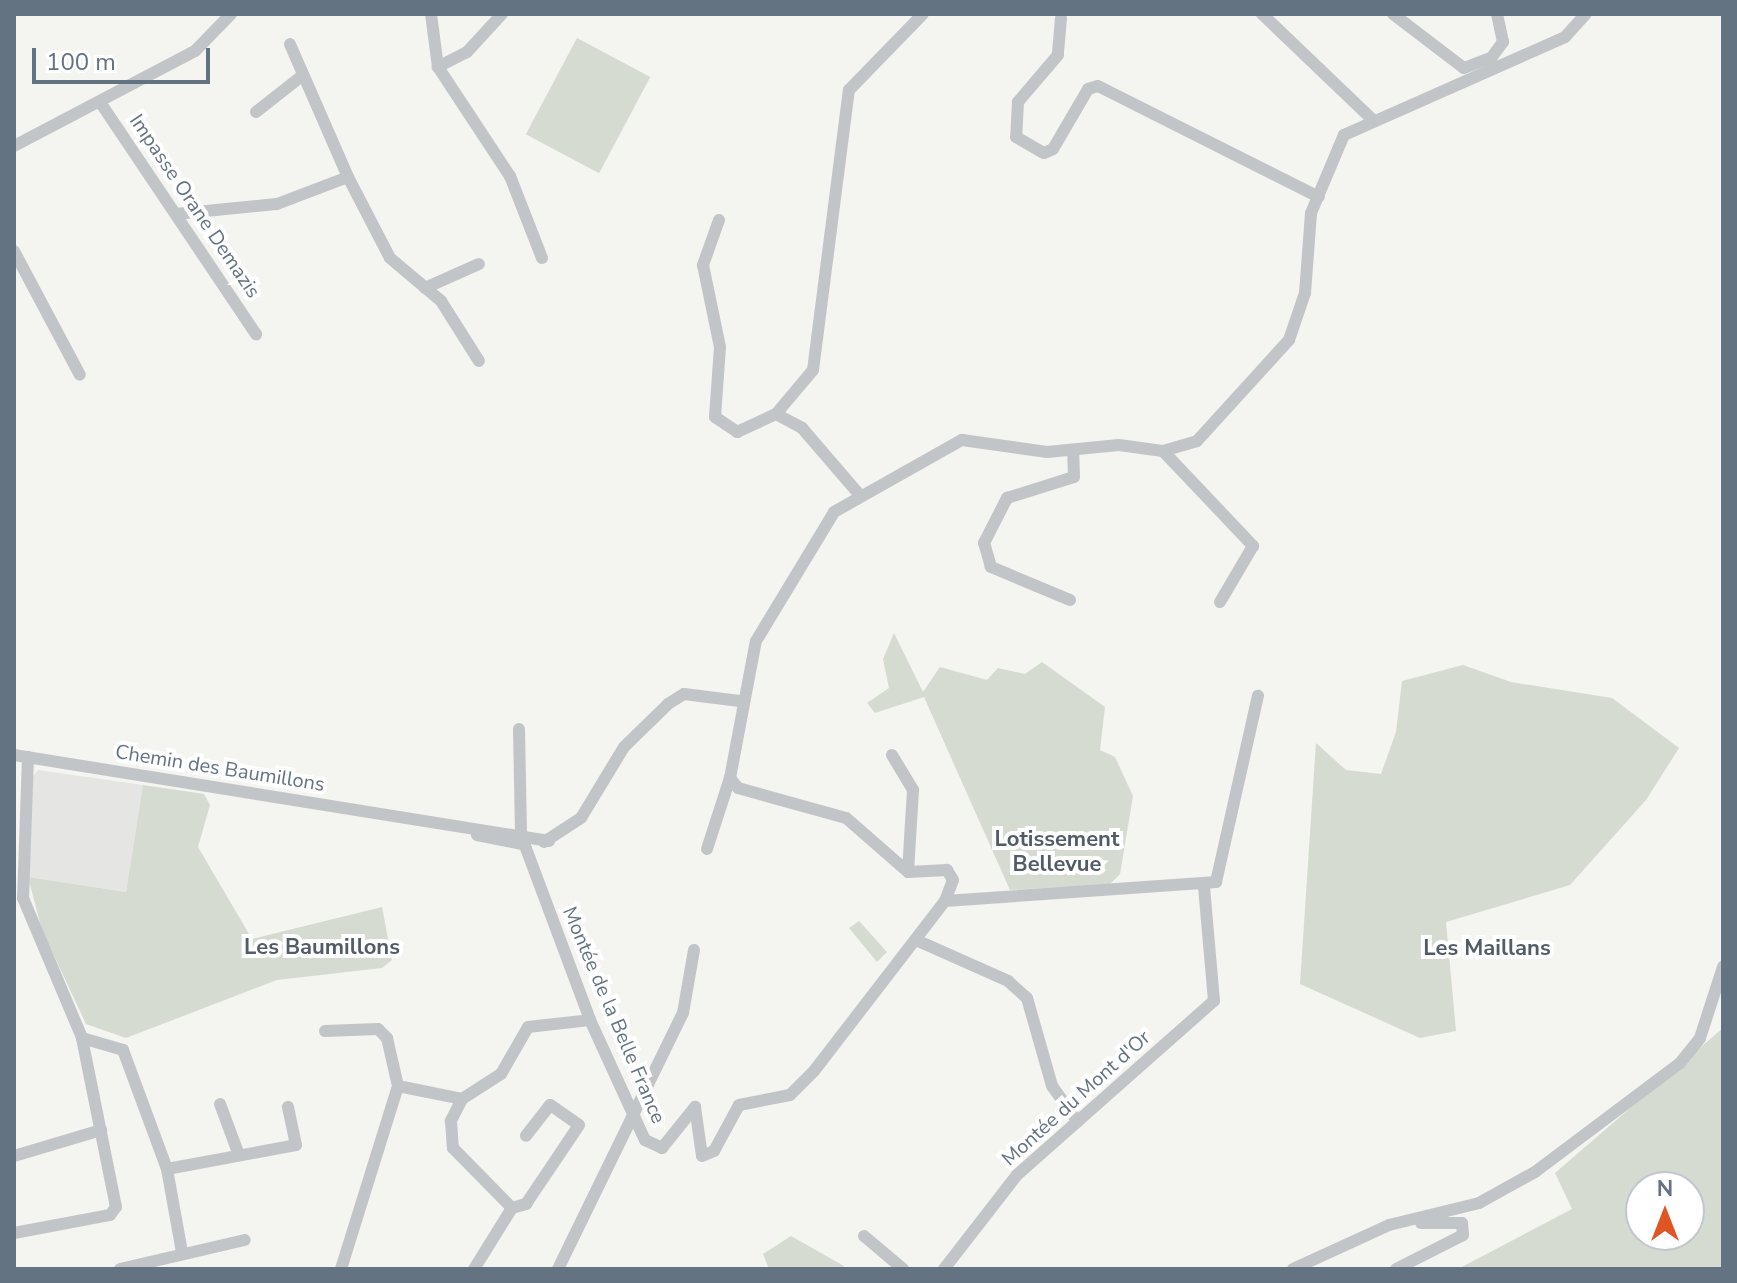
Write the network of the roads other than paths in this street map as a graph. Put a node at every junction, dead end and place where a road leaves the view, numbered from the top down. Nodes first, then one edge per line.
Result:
1 (231, 14) edge
2 (431, 14) edge
3 (502, 14) edge
4 (923, 14) edge
5 (1262, 14) edge
6 (1393, 14) edge
7 (1497, 14) edge
8 (1586, 14) edge
9 (1061, 18) dead end
10 (1503, 42) junction
11 (290, 44) dead end
12 (1508, 60) junction
13 (438, 67) junction
14 (303, 75) junction
15 (100, 102) junction
16 (256, 112) dead end
17 (1374, 121) junction
18 (14, 146) edge
19 (348, 177) junction
20 (1319, 197) junction
21 (176, 214) junction
22 (719, 220) dead end
23 (14, 251) edge
24 (542, 258) dead end
25 (479, 264) dead end
26 (425, 288) junction
27 (256, 334) dead end
28 (479, 361) dead end
29 (80, 375) dead end
30 (776, 414) junction
31 (1073, 450) junction
32 (1163, 451) junction
33 (858, 493) junction
34 (1070, 600) dead end
35 (1220, 602) dead end
36 (1258, 696) dead end
37 (740, 701) junction
38 (519, 729) dead end
39 (892, 755) dead end
40 (21, 756) edge
41 (730, 778) junction
42 (522, 840) junction
43 (707, 849) dead end
44 (908, 872) junction
45 (1204, 887) junction
46 (945, 901) junction
47 (916, 940) junction
48 (694, 950) dead end
49 (1723, 967) edge
50 (581, 997) junction
51 (564, 1020) junction
52 (590, 1020) junction
53 (325, 1031) dead end
54 (82, 1038) junction
55 (398, 1086) junction
56 (462, 1099) junction
57 (220, 1104) dead end
58 (288, 1107) dead end
59 (635, 1119) junction
60 (1078, 1122) junction
61 (101, 1130) junction
62 (526, 1136) dead end
63 (239, 1155) junction
64 (14, 1156) edge
65 (167, 1169) junction
66 (512, 1208) junction
67 (1374, 1232) junction
68 (14, 1233) edge
69 (864, 1236) dead end
70 (245, 1240) dead end
71 (182, 1252) junction
72 (124, 1267) edge
73 (341, 1269) edge
74 (474, 1269) edge
75 (558, 1269) edge
76 (903, 1269) edge
77 (944, 1269) edge
78 (1293, 1269) edge
79 (1396, 1269) edge

1 - 15 street
2 - 13 street
3 - 13 street
4 - 30 street
5 - 17 street
6 - 10 street
7 - 10 street
8 - 12 street
9 - 20 street
10 - 12 street
11 - 14 street
12 - 17 street
13 - 24 street
14 - 16 street
14 - 19 street
15 - 18 street
15 - 21 street, Impasse Orane Demazis
17 - 20 street
19 - 21 street
19 - 26 street
20 - 32 street
21 - 27 street, Impasse Orane Demazis
22 - 30 street
23 - 29 street
25 - 26 street
26 - 28 street
30 - 33 street
31 - 32 street
31 - 33 street
31 - 34 street
32 - 35 street
33 - 37 street
36 - 45 street
37 - 41 street
37 - 42 street, Chemin des Baumillons
38 - 42 street, Montée de la Belle France
39 - 44 street
40 - 42 street, Chemin des Baumillons
40 - 54 street
41 - 43 street
41 - 44 street
42 - 50 street, Montée de la Belle France
44 - 46 street
45 - 46 street
45 - 60 street, Montée du Mont d'Or
46 - 47 street, Montée de la Belle France
47 - 59 street, Montée de la Belle France
47 - 60 street
48 - 59 street
49 - 67 street
50 - 51 street
50 - 52 street, Montée de la Belle France
51 - 52 street
51 - 56 street
52 - 59 street, Montée de la Belle France
53 - 55 street
54 - 61 street
54 - 65 street
55 - 56 street
55 - 73 street
56 - 66 street
57 - 63 street
58 - 63 street
59 - 75 street
60 - 77 street, Montée du Mont d'Or
61 - 64 street
61 - 68 street
62 - 66 street
63 - 65 street
65 - 71 street
66 - 74 street
67 - 78 street
67 - 79 street
69 - 76 street
70 - 71 street
71 - 72 street

